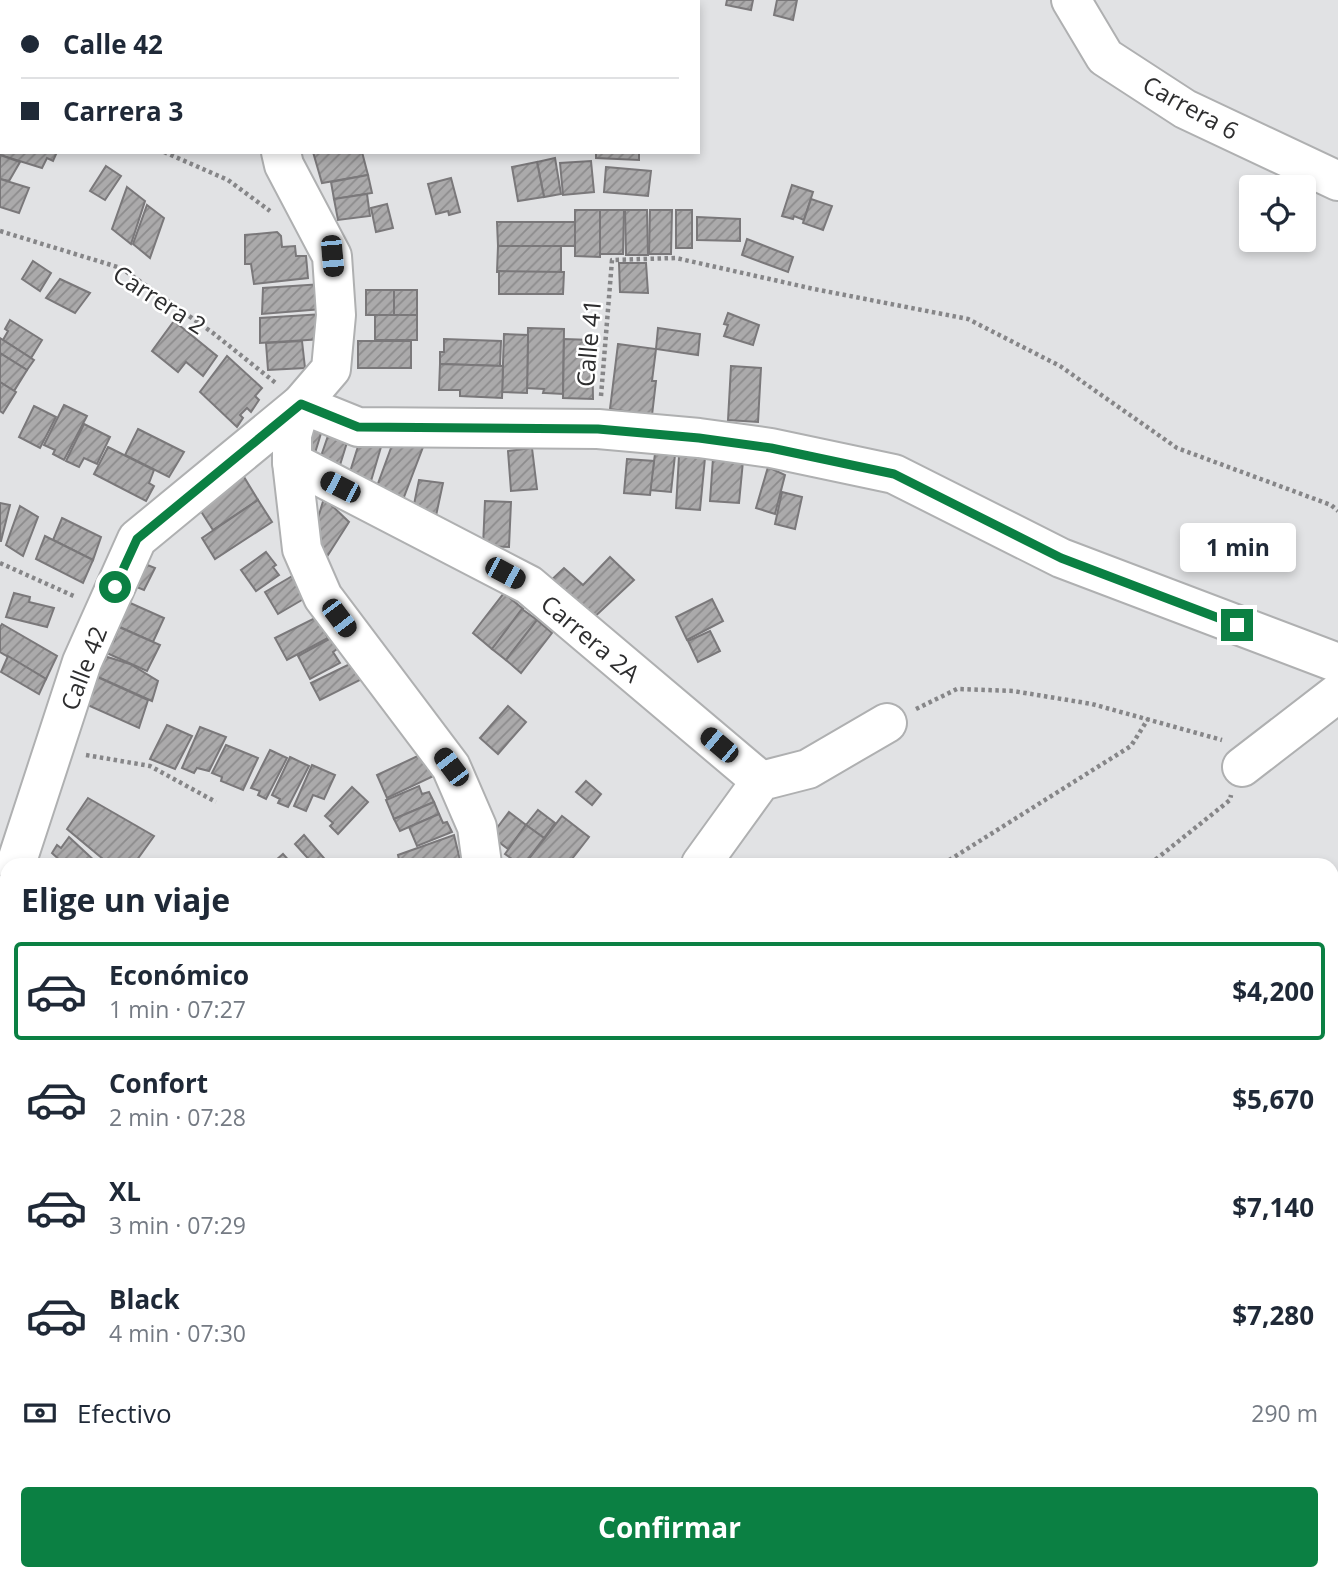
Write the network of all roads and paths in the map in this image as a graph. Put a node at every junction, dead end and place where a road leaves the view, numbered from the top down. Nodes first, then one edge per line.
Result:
1 (1071, 0) edge
2 (169, 154) edge
3 (281, 154) edge
4 (1338, 181) edge
5 (280, 218) dead end
6 (0, 231) edge
7 (301, 404) junction
8 (598, 429) junction
9 (292, 462) junction
10 (1338, 511) edge
11 (0, 563) edge
12 (104, 610) junction
13 (1338, 663) edge
14 (1338, 693) edge
15 (1148, 719) junction
16 (887, 723) joint
17 (54, 749) junction
18 (1241, 767) junction
19 (761, 781) junction
20 (216, 802) dead end
21 (18, 858) edge
22 (481, 858) edge
23 (705, 858) edge
24 (953, 858) edge
25 (1158, 858) edge

1 - 4 street, Carrera 6
2 - 5 path
3 - 7 street, Calle 42
6 - 7 path, Carrera 2
7 - 8 street
7 - 9 street
7 - 12 street, Calle 42
8 - 10 path, Calle 41
8 - 13 street
9 - 19 street, Carrera 2A
9 - 22 street
11 - 12 path
12 - 17 street, Calle 42
14 - 18 street
15 - 16 path
15 - 18 path
15 - 24 path
16 - 19 street
17 - 20 path
17 - 21 street, Calle 42
18 - 25 path
19 - 23 street

